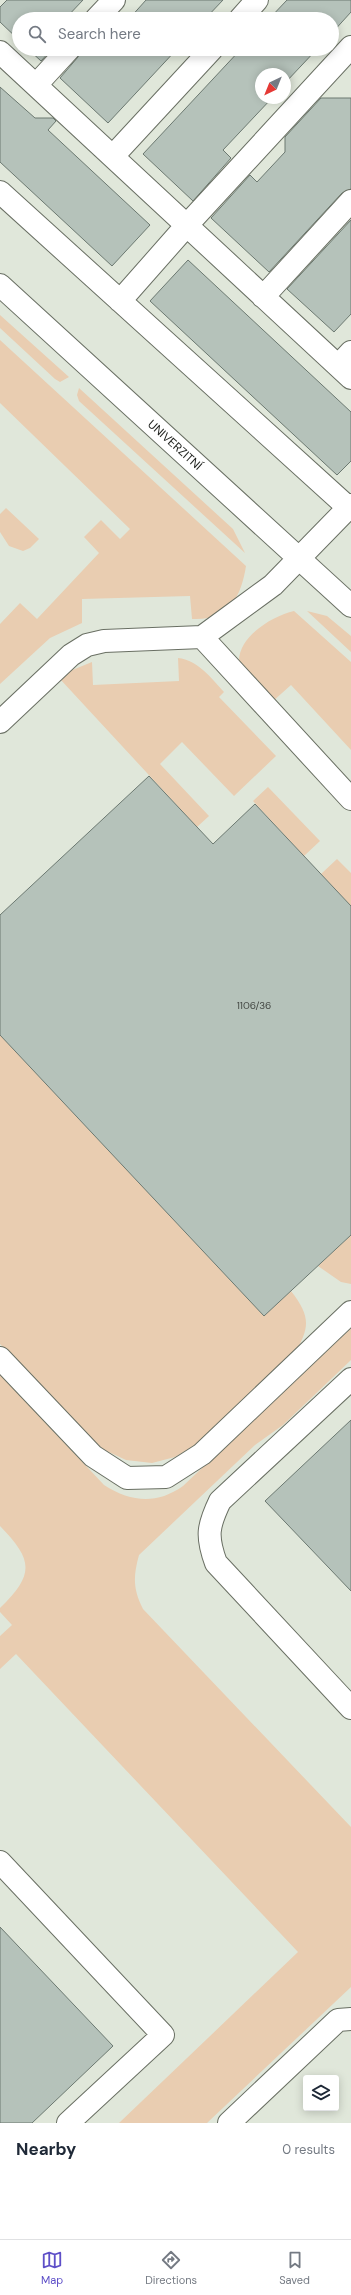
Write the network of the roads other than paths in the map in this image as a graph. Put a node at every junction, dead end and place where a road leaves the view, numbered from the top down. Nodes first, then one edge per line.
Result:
1 (114, 0) edge
2 (257, 0) edge
3 (103, 12) edge
4 (246, 12) edge
5 (351, 47) edge
6 (0, 52) edge
7 (63, 56) edge
8 (206, 56) edge
9 (36, 85) junction
10 (113, 156) junction
11 (0, 192) edge
12 (351, 201) edge
13 (186, 225) junction
14 (0, 285) edge
15 (263, 296) junction
16 (120, 300) junction
17 (347, 365) edge
18 (350, 507) edge
19 (299, 558) junction
20 (351, 606) edge
21 (202, 637) junction
22 (0, 722) edge
23 (351, 799) edge
24 (351, 1312) edge
25 (0, 1358) edge
26 (351, 1379) edge
27 (351, 1708) edge
28 (0, 1862) edge
29 (351, 2019) edge
30 (68, 2123) edge
31 (229, 2123) edge

1 - 3 street
2 - 4 street
5 - 13 street
6 - 9 street
7 - 9 street
8 - 10 street
9 - 10 street
10 - 13 street
11 - 16 street
12 - 15 street
13 - 15 street
13 - 16 street
14 - 19 street, UNIVERZITNÍ
15 - 17 street
16 - 18 street
18 - 19 street
19 - 20 street, UNIVERZITNÍ
19 - 21 street
21 - 22 street
21 - 23 street
24 - 25 street
26 - 27 street
28 - 30 street
29 - 31 street

